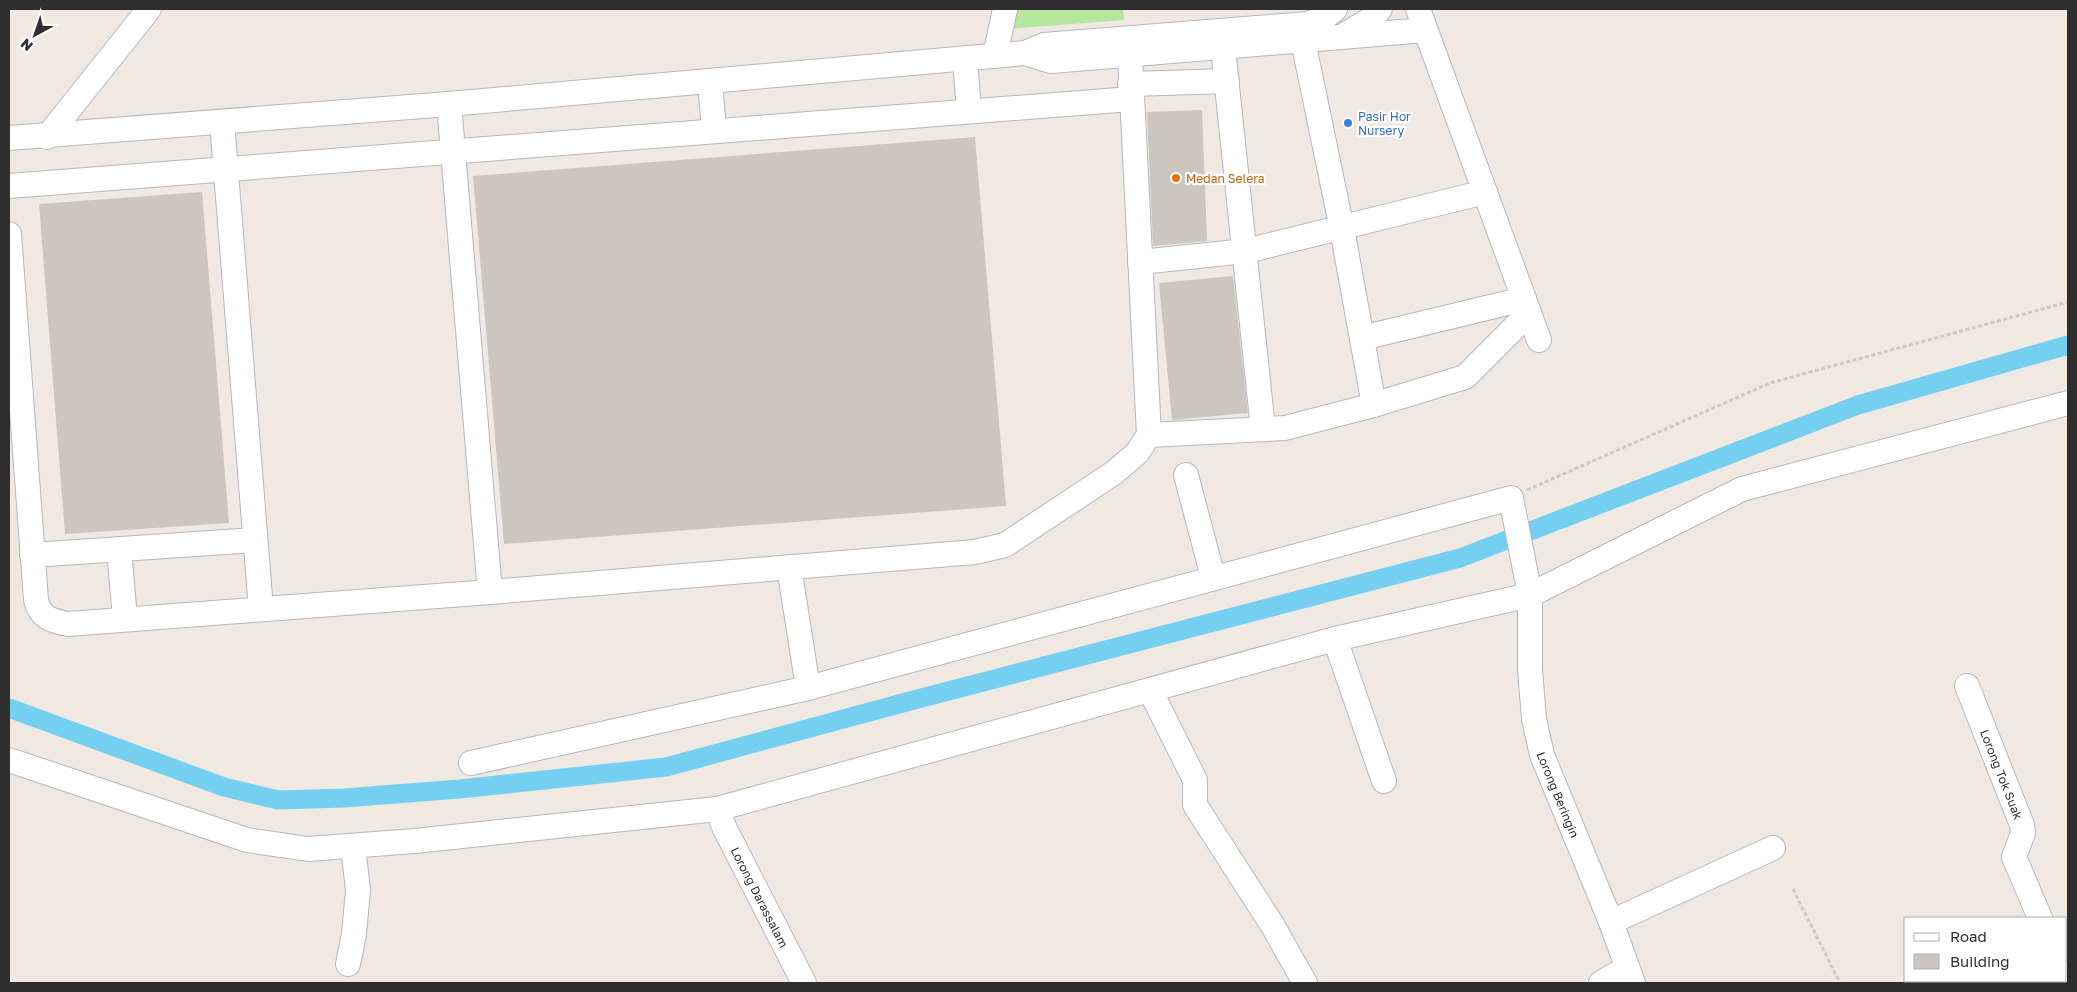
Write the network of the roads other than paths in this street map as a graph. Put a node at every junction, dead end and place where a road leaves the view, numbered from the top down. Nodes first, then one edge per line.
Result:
1 (149, 9) edge
2 (1005, 9) edge
3 (1335, 9) edge
4 (1380, 9) edge
5 (1422, 19) edge
6 (1339, 38) junction
7 (1303, 41) junction
8 (1223, 48) junction
9 (1025, 53) junction
10 (1130, 55) junction
11 (995, 56) junction
12 (965, 58) junction
13 (710, 81) junction
14 (1227, 81) junction
15 (1131, 91) junction
16 (449, 104) junction
17 (969, 112) junction
18 (222, 122) junction
19 (714, 131) junction
20 (47, 137) junction
21 (9, 138) edge
22 (453, 152) junction
23 (226, 169) junction
24 (9, 186) edge
25 (1485, 192) junction
26 (1342, 229) junction
27 (9, 234) edge
28 (1246, 251) junction
29 (1140, 262) junction
30 (1526, 306) junction
31 (1362, 338) junction
32 (1539, 340) dead end
33 (14, 388) edge
34 (2068, 402) edge
35 (1374, 405) junction
36 (1263, 429) junction
37 (1149, 434) junction
38 (1186, 475) dead end
39 (255, 540) junction
40 (119, 549) junction
41 (32, 555) junction
42 (789, 567) junction
43 (1213, 577) junction
44 (490, 592) junction
45 (1530, 595) junction
46 (261, 609) junction
47 (125, 619) junction
48 (1335, 639) junction
49 (1967, 686) dead end
50 (808, 688) junction
51 (1150, 690) junction
52 (9, 760) edge
53 (471, 763) dead end
54 (1384, 780) dead end
55 (717, 809) junction
56 (353, 846) junction
57 (1773, 848) dead end
58 (2040, 917) edge
59 (1611, 922) junction
60 (348, 964) dead end
61 (1630, 976) edge
62 (804, 983) edge
63 (1305, 983) edge
64 (1601, 983) edge

1 - 20 street
2 - 11 street
3 - 9 street
4 - 6 street
5 - 6 street
5 - 25 street
6 - 7 street
7 - 8 street
7 - 26 street
8 - 10 street
8 - 14 street
9 - 10 street
9 - 11 street
10 - 15 street
11 - 12 street
12 - 13 street
12 - 17 street
13 - 16 street
13 - 19 street
14 - 15 street
14 - 28 street
15 - 17 street
15 - 29 street
16 - 18 street
16 - 22 street
17 - 19 street
18 - 20 street
18 - 23 street
19 - 22 street
20 - 21 street
22 - 23 street
22 - 44 street
23 - 24 street
23 - 39 street
25 - 26 street
25 - 30 street
26 - 28 street
26 - 31 street
27 - 33 street
28 - 29 street
28 - 36 street
29 - 37 street
30 - 31 street
30 - 32 street
30 - 35 street
31 - 35 street
33 - 41 street
34 - 45 street
35 - 36 street
36 - 37 street
37 - 42 street
38 - 43 street
39 - 40 street
39 - 46 street
40 - 41 street
40 - 47 street
41 - 47 street
42 - 44 street
42 - 50 street
43 - 45 street, Lorong Beringin
43 - 50 street
44 - 46 street
45 - 48 street
45 - 59 street, Lorong Beringin
46 - 47 street
48 - 51 street
48 - 54 street
49 - 58 street, Lorong Tok Suak
50 - 53 street
51 - 55 street
51 - 63 street
52 - 56 street
55 - 56 street
55 - 62 street, Lorong Darassalam
56 - 60 street
57 - 59 street
59 - 61 street, Lorong Beringin
61 - 64 street

